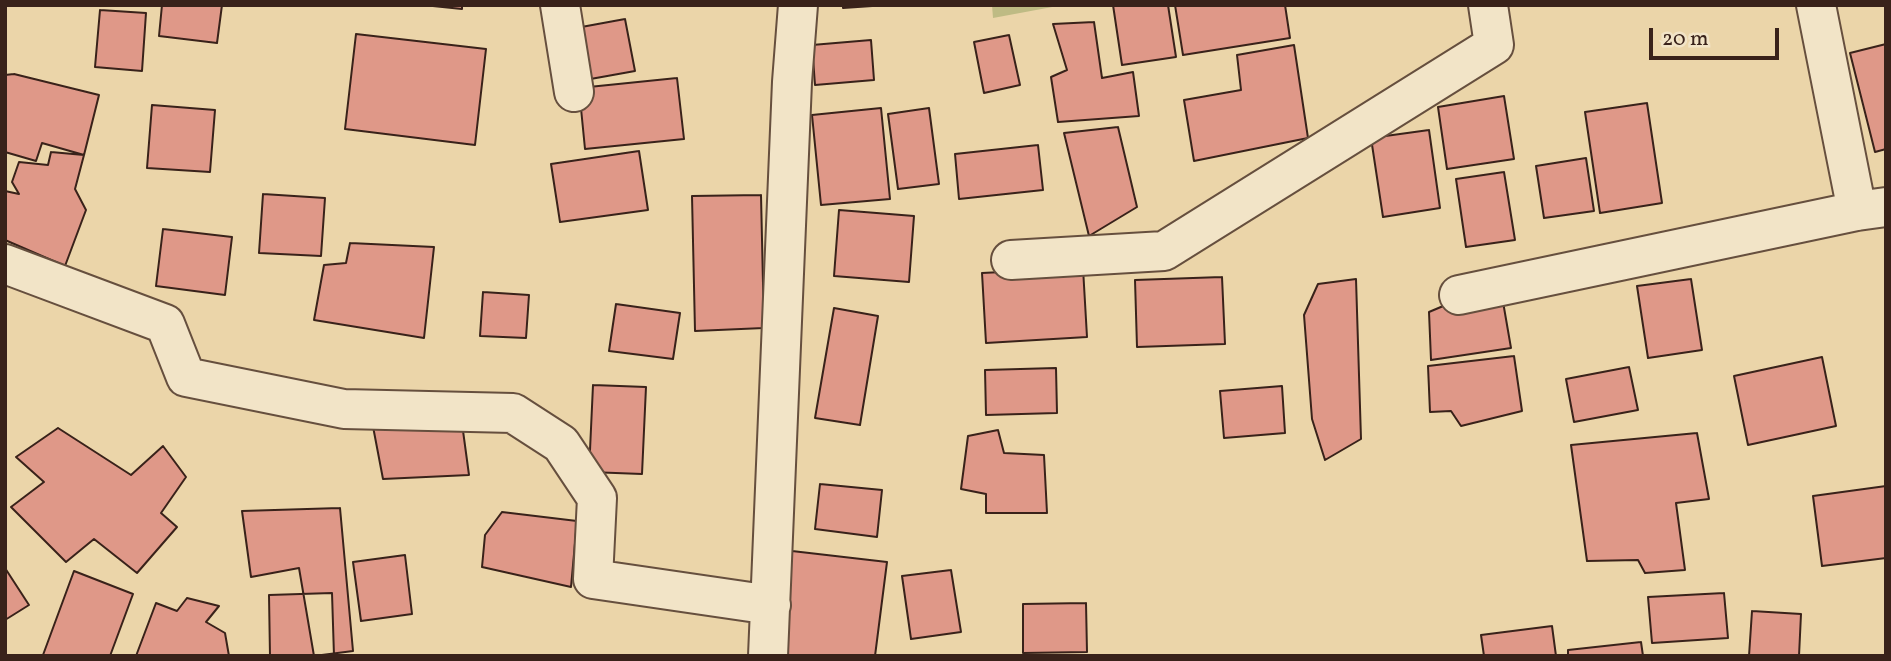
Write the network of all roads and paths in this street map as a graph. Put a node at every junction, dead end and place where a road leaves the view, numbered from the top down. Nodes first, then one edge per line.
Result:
1 (559, 5) edge
2 (798, 5) edge
3 (1488, 5) edge
4 (1816, 5) edge
5 (574, 93) dead end
6 (1871, 209) edge
7 (1011, 260) dead end
8 (5, 264) edge
9 (1459, 295) dead end
10 (771, 604) junction
11 (768, 656) edge

1 - 5 street
2 - 10 street
3 - 7 street
4 - 6 street
6 - 9 street
8 - 10 street
10 - 11 street

